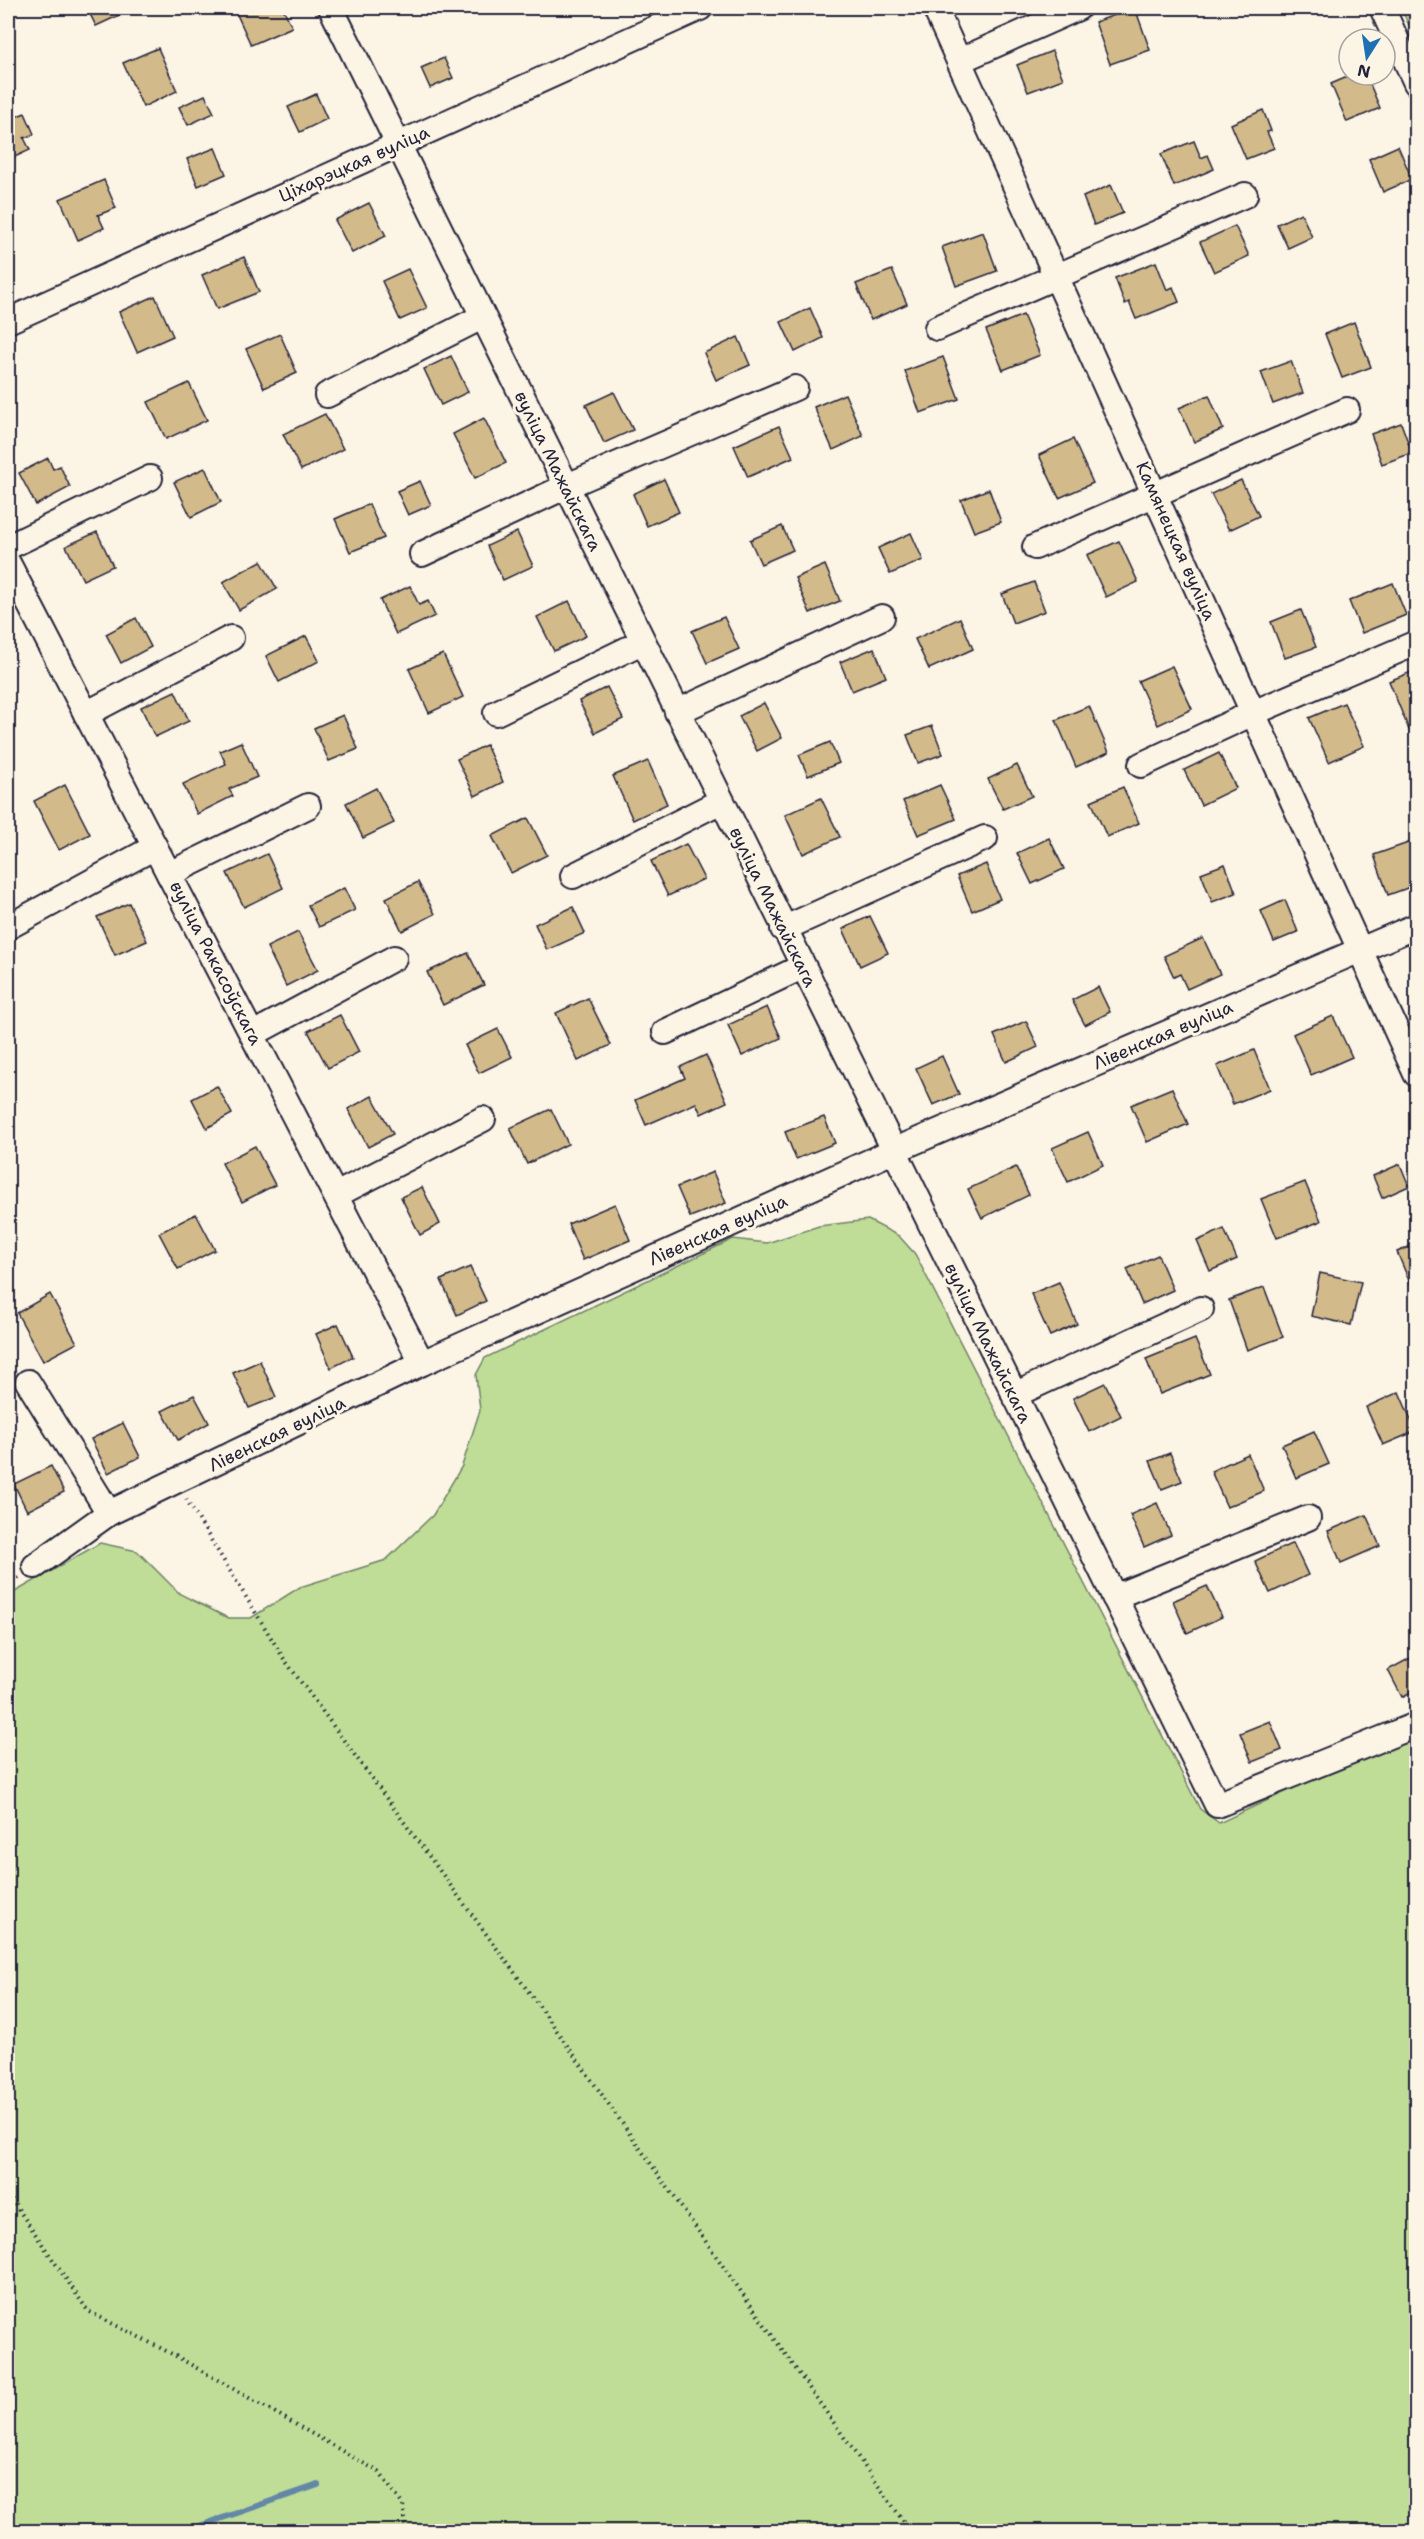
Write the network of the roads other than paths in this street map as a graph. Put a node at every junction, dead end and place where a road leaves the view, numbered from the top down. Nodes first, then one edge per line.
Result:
1 (331, 8) edge
2 (700, 8) edge
3 (935, 8) edge
4 (1078, 8) edge
5 (1382, 8) edge
6 (959, 61) junction
7 (1416, 83) edge
8 (397, 144) junction
9 (1245, 195) dead end
10 (1056, 276) junction
11 (482, 317) junction
12 (8, 321) edge
13 (937, 328) dead end
14 (795, 388) dead end
15 (327, 395) dead end
16 (1347, 410) dead end
17 (150, 478) dead end
18 (567, 486) junction
19 (1155, 494) junction
20 (8, 547) edge
21 (1035, 547) dead end
22 (422, 554) dead end
23 (8, 563) edge
24 (882, 617) dead end
25 (231, 638) dead end
26 (642, 642) junction
27 (1416, 643) edge
28 (677, 712) junction
29 (496, 713) dead end
30 (1253, 713) junction
31 (86, 714) junction
32 (1141, 765) dead end
33 (721, 801) junction
34 (308, 806) dead end
35 (985, 838) dead end
36 (155, 847) junction
37 (170, 874) junction
38 (573, 876) dead end
39 (1416, 926) edge
40 (8, 927) edge
41 (783, 929) junction
42 (1360, 950) junction
43 (394, 958) dead end
44 (802, 967) junction
45 (665, 1032) dead end
46 (253, 1034) junction
47 (1416, 1074) edge
48 (483, 1119) dead end
49 (893, 1151) junction
50 (336, 1195) junction
51 (1201, 1309) dead end
52 (422, 1363) junction
53 (28, 1382) dead end
54 (1014, 1395) junction
55 (109, 1513) junction
56 (1308, 1518) dead end
57 (35, 1566) dead end
58 (1114, 1597) junction
59 (1416, 1725) edge

1 - 8 street, вуліца Мажайскага
2 - 8 street, Ціхарэцкая вуліца
3 - 6 street, Камянецкая вуліца
4 - 6 street
5 - 7 street
6 - 10 street, Камянецкая вуліца
8 - 11 street, вуліца Мажайскага
8 - 12 street, Ціхарэцкая вуліца
9 - 10 street
10 - 13 street
10 - 19 street, Камянецкая вуліца
11 - 15 street
11 - 18 street, вуліца Мажайскага
14 - 18 street
16 - 19 street
17 - 20 street
18 - 22 street
18 - 26 street, вуліца Мажайскага
19 - 21 street
19 - 30 street, Камянецкая вуліца
23 - 31 street, вуліца Ракасоўскага
24 - 28 street
25 - 31 street
26 - 28 street, вуліца Мажайскага
26 - 29 street
27 - 30 street
28 - 33 street, вуліца Мажайскага
30 - 32 street
30 - 42 street, Камянецкая вуліца
31 - 36 street, вуліца Ракасоўскага
33 - 38 street
33 - 41 street, вуліца Мажайскага
34 - 37 street
35 - 41 street
36 - 37 street, вуліца Ракасоўскага
36 - 40 street
37 - 46 street, вуліца Ракасоўскага
39 - 42 street, Лівенская вуліца
41 - 44 street, вуліца Мажайскага
42 - 47 street, Камянецкая вуліца
42 - 49 street, Лівенская вуліца
43 - 46 street
44 - 45 street
44 - 49 street, вуліца Мажайскага
46 - 50 street, вуліца Ракасоўскага
48 - 50 street
49 - 52 street, Лівенская вуліца
49 - 54 street, вуліца Мажайскага
50 - 52 street, вуліца Ракасоўскага
51 - 54 street
52 - 55 street, Лівенская вуліца
53 - 55 street
54 - 58 street, вуліца Мажайскага
55 - 57 street, Лівенская вуліца
56 - 58 street
58 - 59 street, вуліца Мажайскага

